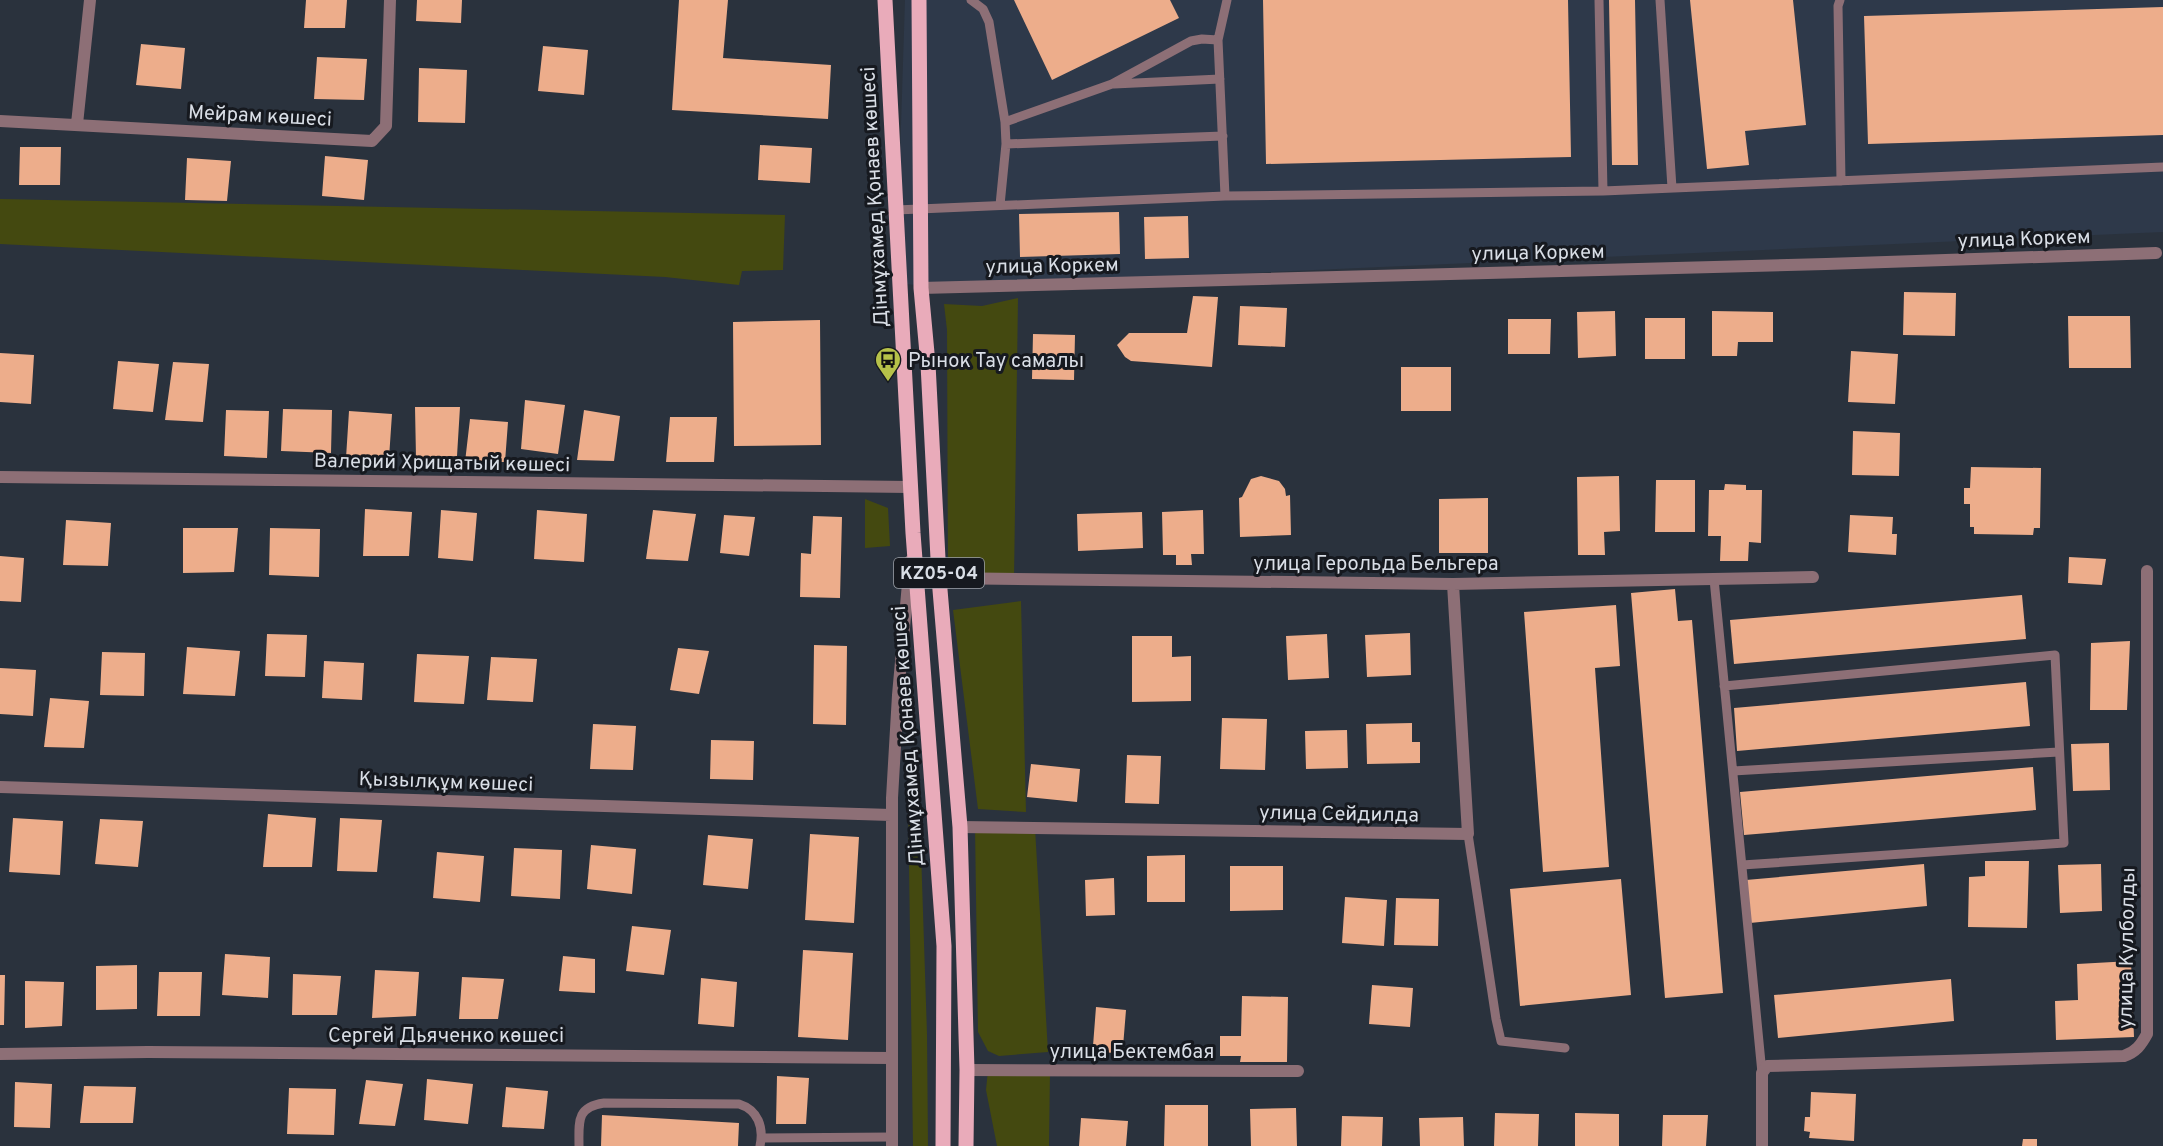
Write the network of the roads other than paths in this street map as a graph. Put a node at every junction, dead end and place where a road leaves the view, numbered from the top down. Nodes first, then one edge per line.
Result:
1 (90, 0) edge
2 (390, 0) edge
3 (885, 0) edge
4 (919, 0) edge
5 (971, 0) edge
6 (1227, 0) edge
7 (1599, 0) edge
8 (1660, 0) edge
9 (1840, 0) edge
10 (1218, 40) junction
11 (1220, 79) junction
12 (1112, 84) junction
13 (0, 121) edge
14 (1005, 122) junction
15 (77, 124) junction
16 (1223, 136) junction
17 (1006, 144) junction
18 (2163, 167) edge
19 (1840, 181) junction
20 (1672, 188) junction
21 (1603, 191) junction
22 (1225, 196) junction
23 (1000, 205) junction
24 (920, 208) junction
25 (896, 210) junction
26 (2156, 253) dead end
27 (921, 288) junction
28 (0, 477) edge
29 (910, 487) junction
30 (913, 533) junction
31 (2147, 571) dead end
32 (1813, 577) dead end
33 (939, 578) junction
34 (1714, 579) junction
35 (1453, 584) junction
36 (1724, 686) junction
37 (2060, 752) junction
38 (1733, 771) junction
39 (0, 787) edge
40 (891, 815) junction
41 (960, 827) junction
42 (1468, 834) junction
43 (1742, 865) junction
44 (1565, 1048) dead end
45 (0, 1054) edge
46 (891, 1058) junction
47 (966, 1070) junction
48 (1298, 1071) dead end
49 (1762, 1072) junction
50 (761, 1142) edge
51 (892, 1142) edge
52 (579, 1146) edge
53 (942, 1146) edge
54 (966, 1146) edge
55 (1762, 1146) edge

1 - 15 street
2 - 15 street, Мейрам көшесі
3 - 25 main road, Дінмұхамед Қонаев көшесі / KZ05-04
4 - 24 main road, KZ05-04
5 - 14 lane
6 - 10 lane
7 - 21 lane
8 - 20 lane
9 - 19 lane
10 - 11 lane
10 - 12 lane
11 - 12 lane
11 - 16 lane
12 - 14 lane
13 - 15 street, Мейрам көшесі
14 - 17 lane
16 - 17 lane
16 - 22 lane
17 - 23 lane
18 - 19 lane
19 - 20 lane
20 - 21 lane
21 - 22 lane
22 - 23 lane
23 - 24 lane
24 - 25 lane
24 - 27 main road, KZ05-04
25 - 29 main road, Дінмұхамед Қонаев көшесі / KZ05-04
26 - 27 street, улица Коркем
27 - 33 main road, KZ05-04
28 - 29 street, Валерий Хрищатый көшесі
29 - 30 main road, Дінмұхамед Қонаев көшесі / KZ05-04
30 - 40 street
30 - 53 main road, Дінмұхамед Қонаев көшесі / KZ05-04
31 - 49 street, улица Кулболды
32 - 34 street, улица Герольда Бельгера
33 - 35 street, улица Герольда Бельгера
33 - 41 main road, KZ05-04
34 - 35 street, улица Герольда Бельгера
34 - 36 lane
35 - 42 street
36 - 37 lane
36 - 38 lane
37 - 38 lane
37 - 43 lane
38 - 43 lane
39 - 40 street, Қызылқұм көшесі
40 - 46 street
41 - 42 street, улица Сейдилда
41 - 47 main road, KZ05-04
42 - 44 lane
43 - 49 lane
45 - 46 street, Сергей Дьяченко көшесі
46 - 51 street
47 - 48 street, улица Бектембая
47 - 54 main road, KZ05-04
49 - 55 street
50 - 51 lane
50 - 52 lane

